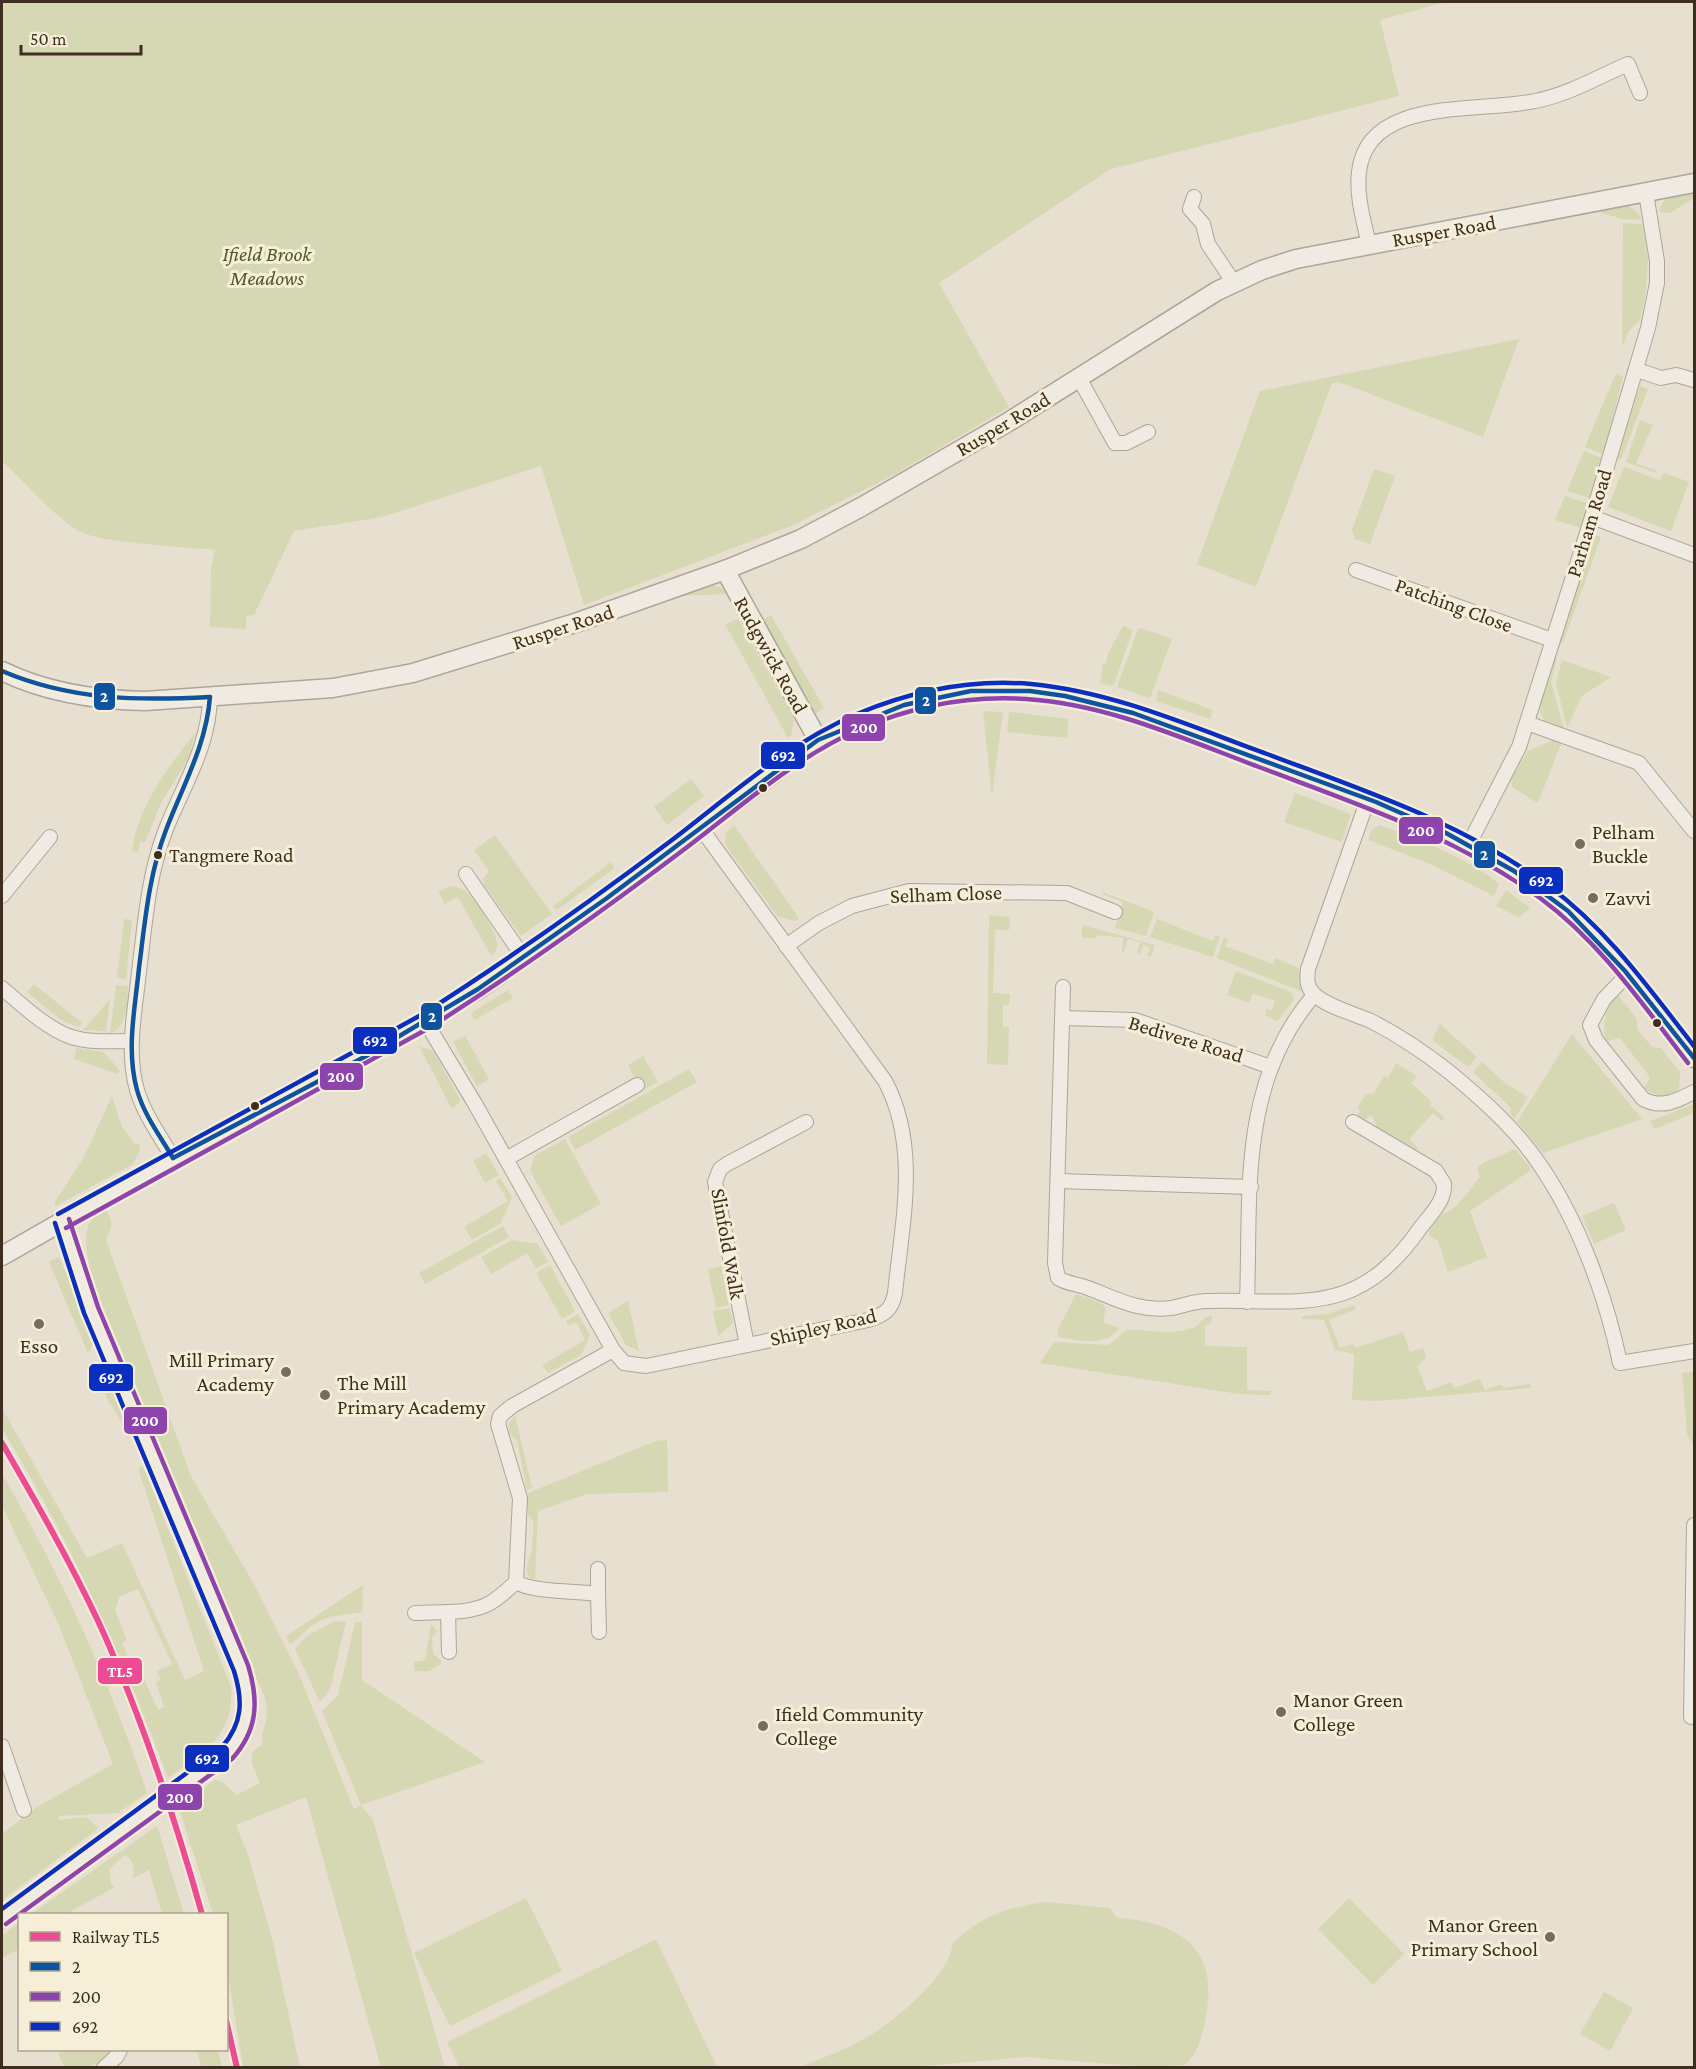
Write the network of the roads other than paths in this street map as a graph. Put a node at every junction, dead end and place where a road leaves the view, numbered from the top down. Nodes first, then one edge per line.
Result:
1 (1640, 93) dead end
2 (1695, 183) edge
3 (1646, 193) junction
4 (1194, 197) dead end
5 (1369, 245) junction
6 (1234, 283) junction
7 (1636, 370) junction
8 (1079, 378) junction
9 (1695, 380) edge
10 (1148, 432) dead end
11 (1592, 517) junction
12 (1695, 555) edge
13 (725, 570) junction
14 (1356, 570) dead end
15 (1552, 640) junction
16 (2, 671) edge
17 (210, 697) junction
18 (1527, 723) junction
19 (818, 740) junction
20 (1368, 799) junction
21 (699, 826) junction
22 (1695, 831) edge
23 (50, 837) dead end
24 (1470, 842) junction
25 (465, 874) dead end
26 (2, 896) edge
27 (1116, 912) dead end
28 (786, 946) junction
29 (524, 958) junction
30 (1627, 975) junction
31 (1064, 987) dead end
32 (3, 994) edge
33 (1314, 995) junction
34 (1063, 1018) junction
35 (425, 1021) junction
36 (132, 1041) junction
37 (1695, 1058) edge
38 (1271, 1067) junction
39 (637, 1085) dead end
40 (1695, 1092) edge
41 (806, 1122) dead end
42 (1353, 1122) dead end
43 (173, 1158) junction
44 (506, 1159) junction
45 (1058, 1181) junction
46 (1251, 1187) junction
47 (62, 1221) junction
48 (2, 1256) edge
49 (1247, 1302) junction
50 (747, 1345) junction
51 (613, 1350) junction
52 (1695, 1351) edge
53 (1695, 1525) edge
54 (598, 1569) dead end
55 (516, 1582) junction
56 (598, 1594) junction
57 (448, 1612) junction
58 (415, 1613) dead end
59 (599, 1632) dead end
60 (449, 1652) dead end
61 (1691, 1717) dead end
62 (2, 1746) edge
63 (24, 1810) dead end
64 (2, 1918) edge
65 (119, 2051) edge
66 (104, 2067) edge

1 - 5 street
2 - 3 street, Rusper Road
3 - 5 street, Rusper Road
3 - 7 street, Parham Road
4 - 6 street
5 - 6 street, Rusper Road
6 - 8 street, Rusper Road
7 - 9 street
7 - 11 street, Parham Road
8 - 10 street
8 - 13 street, Rusper Road
11 - 12 street
11 - 15 street, Parham Road
13 - 17 street, Rusper Road
13 - 19 street, Rudgwick Road
14 - 15 street, Patching Close
15 - 18 street, Parham Road
16 - 17 street, Rusper Road
17 - 36 street
18 - 22 street
18 - 24 street, Parham Road
19 - 20 street
19 - 21 street
20 - 24 street
20 - 33 street
21 - 28 street, Shipley Road
21 - 29 street
23 - 26 street
24 - 30 street
25 - 29 street
27 - 28 street, Selham Close
28 - 50 street, Shipley Road
29 - 35 street
30 - 37 street
30 - 40 street
31 - 34 street
32 - 36 street
33 - 38 street, Bedivere Road
33 - 52 street
34 - 38 street, Bedivere Road
34 - 45 street
35 - 43 street
35 - 44 street, Shipley Road
36 - 43 street
38 - 46 street, Bedivere Road
39 - 44 street
41 - 50 street, Slinfold Walk
42 - 49 street
43 - 47 street
44 - 51 street, Shipley Road
45 - 46 street
45 - 49 street
46 - 49 street, Bedivere Road
47 - 48 street
47 - 64 street
50 - 51 street, Shipley Road
51 - 55 street
53 - 61 street
54 - 56 street
55 - 56 street
55 - 57 street
56 - 59 street
57 - 58 street
57 - 60 street
62 - 63 street
65 - 66 street

